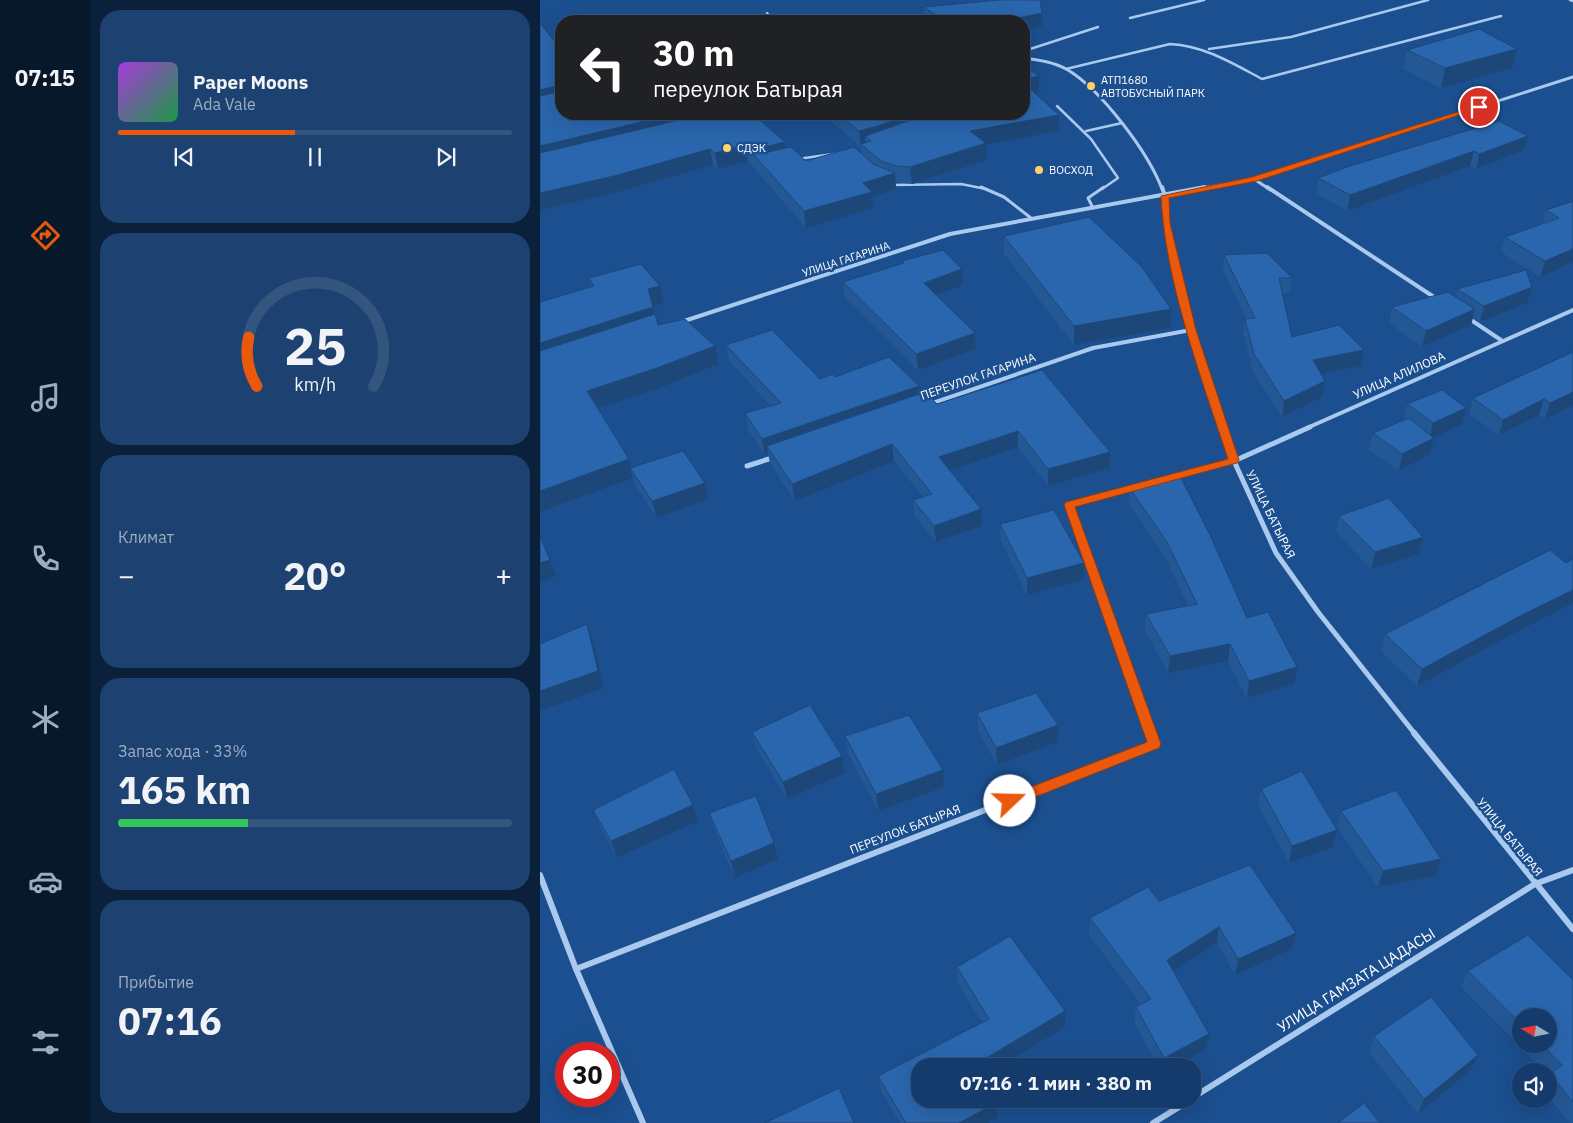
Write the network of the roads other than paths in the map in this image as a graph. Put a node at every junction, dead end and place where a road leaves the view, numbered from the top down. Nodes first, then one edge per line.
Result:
1 (1204, 0) edge
2 (1428, 0) edge
3 (1501, 16) dead end
4 (1130, 18) dead end
5 (1098, 26) dead end
6 (1030, 49) edge
7 (1206, 49) junction
8 (1030, 59) edge
9 (1066, 69) junction
10 (1573, 77) edge
11 (1057, 106) dead end
12 (1122, 123) junction
13 (1086, 131) junction
14 (835, 154) edge
15 (792, 160) edge
16 (1254, 179) junction
17 (885, 181) edge
18 (1165, 196) junction
19 (1093, 208) junction
20 (1031, 218) junction
21 (1443, 302) edge
22 (1573, 310) edge
23 (1460, 313) edge
24 (670, 325) edge
25 (1191, 330) junction
26 (1501, 340) junction
27 (925, 405) edge
28 (784, 453) edge
29 (1234, 460) junction
30 (747, 466) dead end
31 (1170, 478) edge
32 (1142, 485) edge
33 (1573, 870) edge
34 (540, 875) edge
35 (1535, 884) junction
36 (1573, 928) edge
37 (576, 970) junction
38 (1201, 1092) edge
39 (1176, 1108) edge
40 (643, 1123) edge
41 (1153, 1123) edge

1 - 4 lane
2 - 7 lane
3 - 7 lane
5 - 6 lane
7 - 9 lane
8 - 9 street, УЛИЦА БАТЫРАЯ
9 - 12 street, УЛИЦА БАТЫРАЯ
10 - 16 street, УЛИЦА ГАГАРИНА
11 - 13 lane
12 - 13 lane
12 - 18 street, УЛИЦА БАТЫРАЯ
13 - 19 lane
14 - 15 lane
16 - 18 street, УЛИЦА ГАГАРИНА
16 - 21 street
17 - 20 lane
18 - 19 street, УЛИЦА ГАГАРИНА
18 - 25 street, УЛИЦА БАТЫРАЯ
19 - 20 street, УЛИЦА ГАГАРИНА
20 - 24 street, УЛИЦА ГАГАРИНА
22 - 26 street, УЛИЦА АЛИЛОВА
23 - 26 street
25 - 27 street, ПЕРЕУЛОК ГАГАРИНА
25 - 29 street, УЛИЦА БАТЫРАЯ
26 - 29 street, УЛИЦА АЛИЛОВА
28 - 30 street
29 - 31 street
29 - 35 street, УЛИЦА БАТЫРАЯ
32 - 37 street, ПЕРЕУЛОК БАТЫРАЯ
33 - 35 street, УЛИЦА ГАМЗАТА ЦАДАСЫ
34 - 37 street
35 - 36 street, УЛИЦА БАТЫРАЯ
35 - 38 street, УЛИЦА ГАМЗАТА ЦАДАСЫ
37 - 40 street
39 - 41 street, УЛИЦА ГАМЗАТА ЦАДАСЫ

